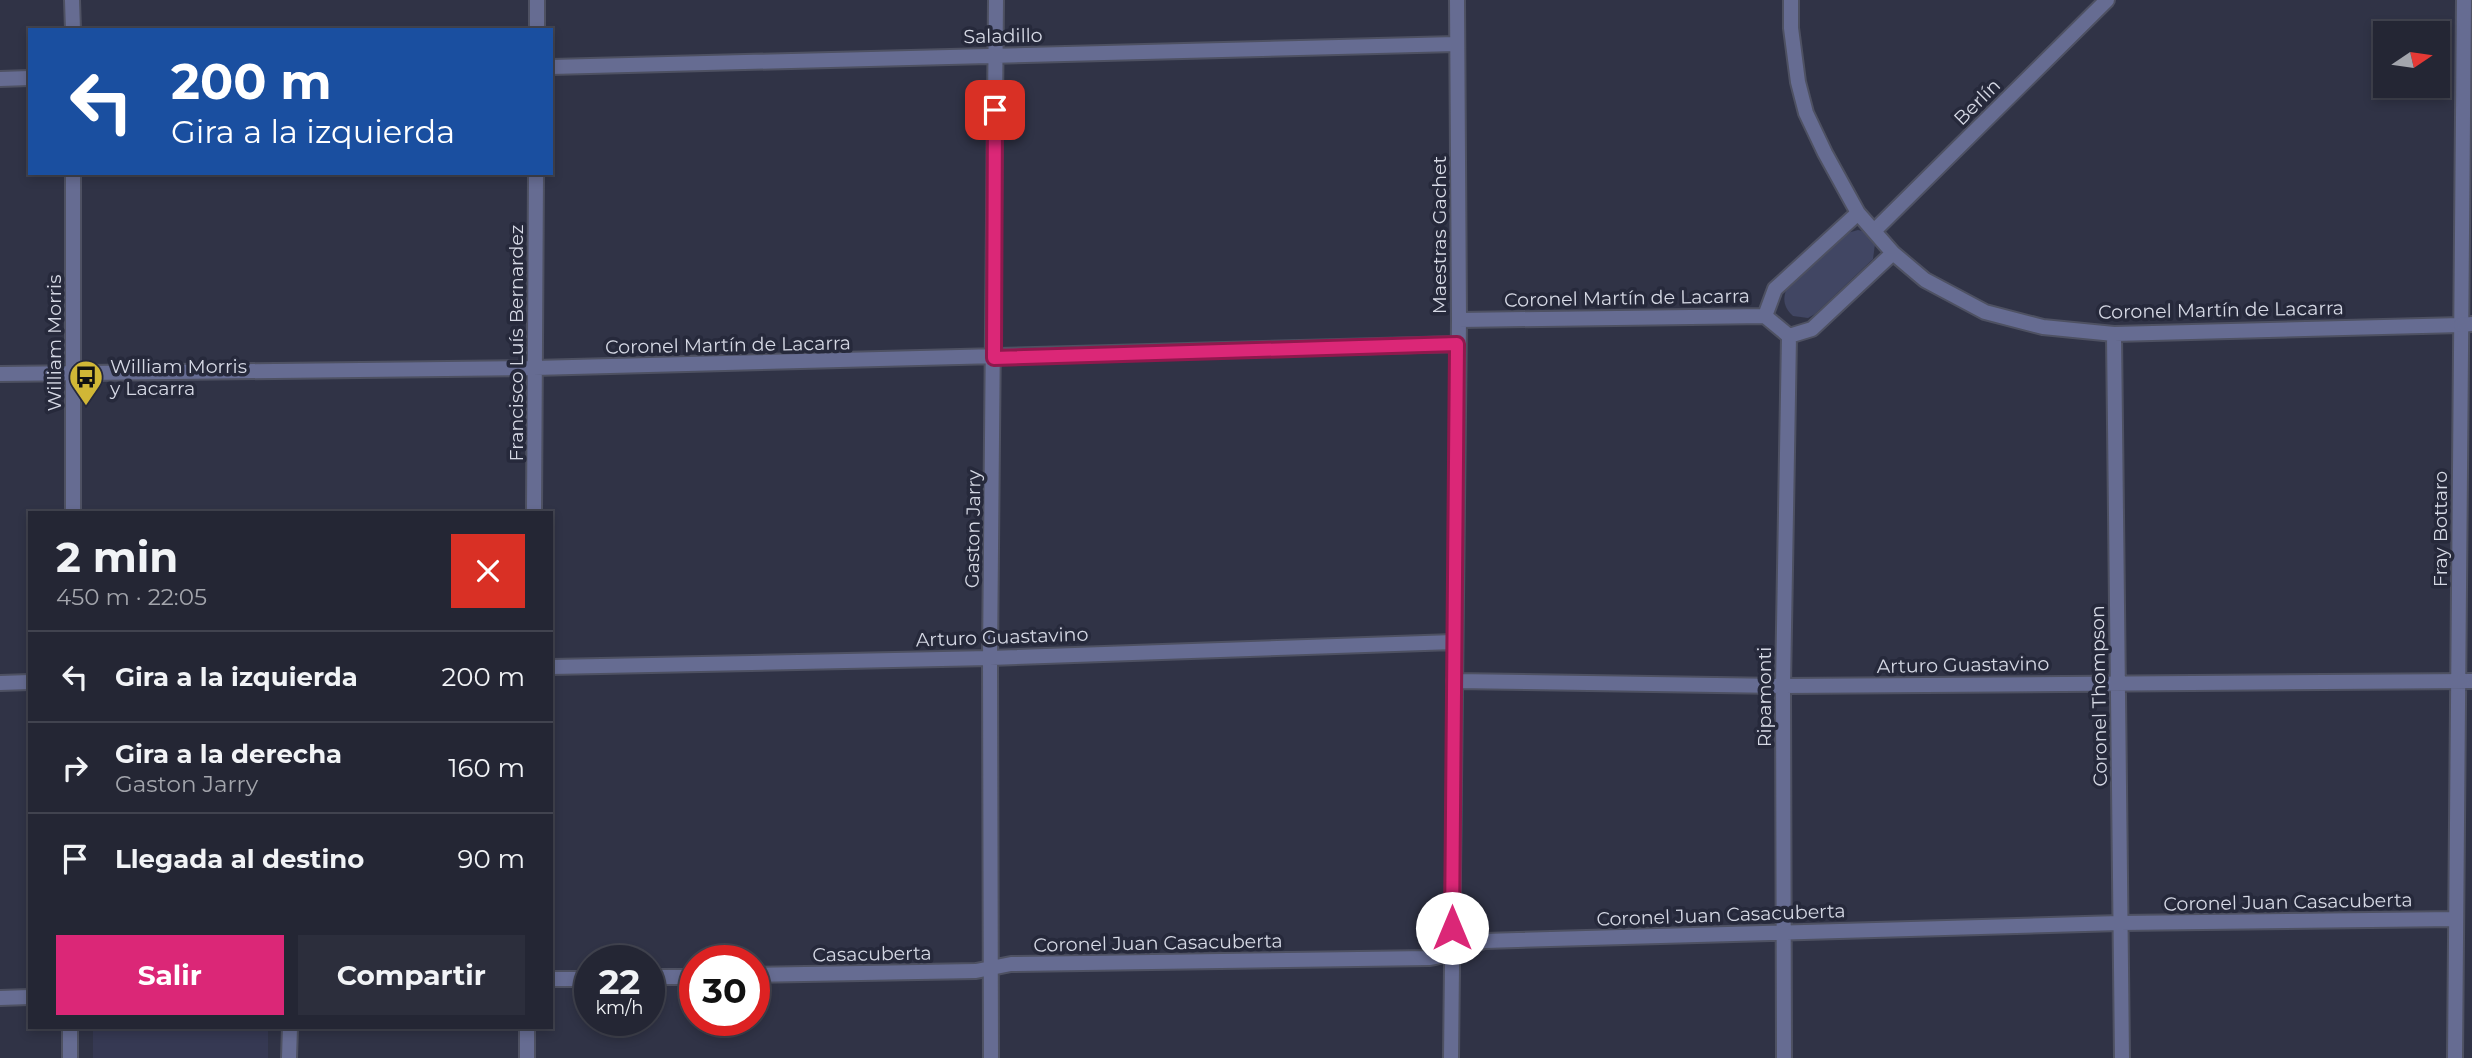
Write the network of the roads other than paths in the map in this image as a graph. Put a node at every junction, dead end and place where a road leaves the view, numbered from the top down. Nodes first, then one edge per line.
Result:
1 (72, 0) edge
2 (537, 0) edge
3 (996, 0) edge
4 (1457, 0) edge
5 (1791, 0) edge
6 (2107, 0) edge
7 (2463, 0) edge
8 (73, 28) edge
9 (537, 28) edge
10 (2468, 36) edge
11 (1457, 44) junction
12 (996, 55) junction
13 (553, 67) edge
14 (28, 78) edge
15 (0, 79) edge
16 (73, 175) edge
17 (536, 175) edge
18 (1858, 213) junction
19 (1874, 231) junction
20 (1893, 253) junction
21 (1765, 316) junction
22 (1459, 320) junction
23 (2467, 324) edge
24 (2114, 334) junction
25 (1789, 336) junction
26 (1457, 344) junction
27 (994, 358) junction
28 (534, 368) junction
29 (73, 372) junction
30 (0, 374) edge
31 (73, 511) edge
32 (534, 511) edge
33 (1454, 642) junction
34 (990, 657) junction
35 (553, 667) edge
36 (1454, 681) junction
37 (2465, 681) edge
38 (28, 682) edge
39 (0, 683) edge
40 (2118, 683) junction
41 (1783, 686) junction
42 (2456, 919) junction
43 (2120, 923) junction
44 (1782, 933) junction
45 (1451, 955) junction
46 (991, 969) junction
47 (770, 975) edge
48 (553, 979) edge
49 (574, 979) edge
50 (2456, 990) junction
51 (2472, 990) edge
52 (28, 997) edge
53 (0, 998) edge
54 (70, 1029) edge
55 (290, 1029) edge
56 (527, 1029) edge
57 (70, 1058) edge
58 (289, 1058) edge
59 (527, 1058) edge
60 (991, 1058) edge
61 (1451, 1058) edge
62 (1784, 1058) edge
63 (2122, 1058) edge
64 (2455, 1058) edge

1 - 8 street
2 - 9 street
3 - 12 street, Gaston Jarry
4 - 11 street, Maestras Gachet
5 - 18 street
6 - 19 street, Berlín
7 - 10 street, Fray Bottaro
10 - 23 street, Fray Bottaro
11 - 12 street, Saladillo
11 - 22 street, Maestras Gachet
12 - 13 street, Saladillo
12 - 27 street, Gaston Jarry
14 - 15 street
16 - 29 street, William Morris
17 - 28 street, Francisco Luís Bernardez
18 - 19 street
18 - 21 street
19 - 20 street, Coronel Martín de Lacarra
20 - 24 street, Coronel Martín de Lacarra
20 - 25 street
21 - 22 street, Coronel Martín de Lacarra
21 - 25 street, Coronel Martín de Lacarra
22 - 26 street, Maestras Gachet
23 - 24 street, Coronel Martín de Lacarra
23 - 37 street, Fray Bottaro
24 - 40 street, Coronel Thompson
25 - 41 street, Ripamonti
26 - 27 street, Coronel Martín de Lacarra
26 - 33 street, Maestras Gachet
27 - 28 street, Coronel Martín de Lacarra
27 - 34 street, Gaston Jarry
28 - 29 street, Coronel Martín de Lacarra
28 - 32 street, Francisco Luís Bernardez
29 - 30 street, Coronel Martín de Lacarra
29 - 31 street, William Morris
33 - 34 street, Arturo Guastavino
33 - 36 street, Maestras Gachet
34 - 35 street, Arturo Guastavino
34 - 46 street, Gaston Jarry
36 - 41 street, Arturo Guastavino
36 - 45 street, Maestras Gachet
37 - 40 street, Arturo Guastavino
37 - 42 street, Fray Bottaro
38 - 39 street
40 - 41 street, Arturo Guastavino
40 - 43 street, Coronel Thompson
41 - 44 street, Ripamonti
42 - 43 street, Coronel Juan Casacuberta
42 - 50 street, Fray Bottaro
43 - 44 street, Coronel Juan Casacuberta
43 - 63 street, Coronel Thompson
44 - 45 street, Coronel Juan Casacuberta
44 - 62 street, Ripamonti
45 - 46 street, Coronel Juan Casacuberta
45 - 61 street, Maestras Gachet
46 - 47 street, Casacuberta
46 - 60 street, Gaston Jarry
48 - 49 street
50 - 51 street
50 - 64 street, Fray Bottaro
52 - 53 street
54 - 57 street
55 - 58 street
56 - 59 street

